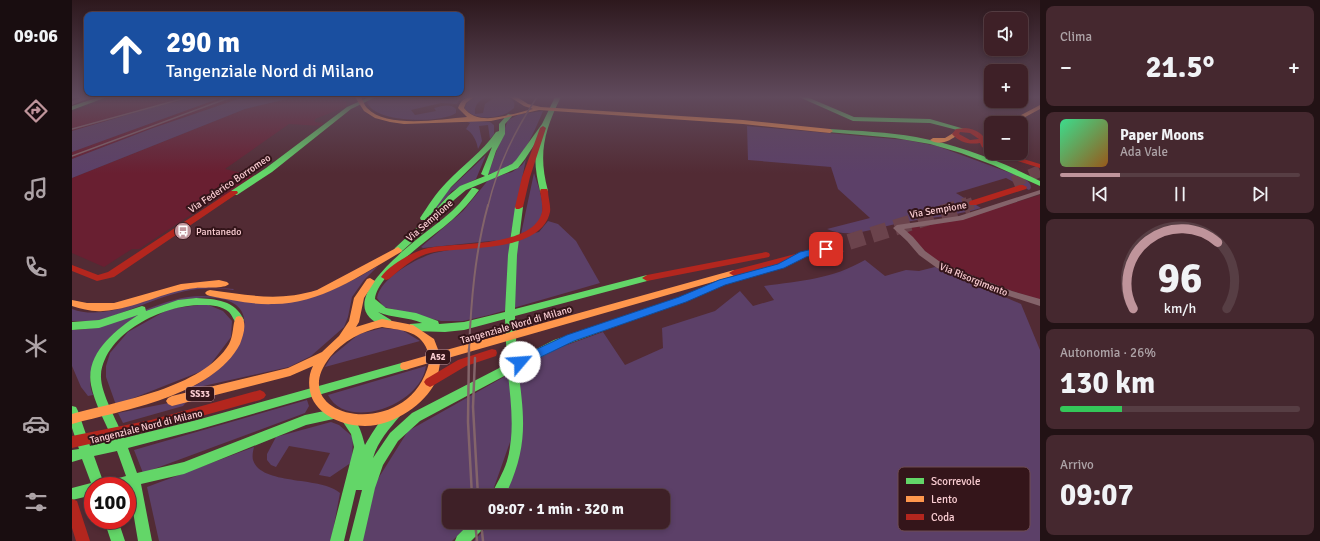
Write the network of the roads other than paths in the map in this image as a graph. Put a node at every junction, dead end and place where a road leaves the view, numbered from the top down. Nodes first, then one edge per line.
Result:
1 (331, 122) edge
2 (492, 122) edge
3 (503, 122) edge
4 (545, 122) edge
5 (734, 122) edge
6 (924, 122) edge
7 (936, 122) edge
8 (543, 127) junction
9 (965, 130) junction
10 (498, 133) junction
11 (874, 134) junction
12 (955, 134) junction
13 (984, 138) edge
14 (496, 145) junction
15 (1016, 160) edge
16 (1040, 166) edge
17 (485, 174) dead end
18 (1038, 181) edge
19 (1013, 182) tunnel mouth
20 (474, 186) junction
21 (1025, 191) junction
22 (1040, 192) edge
23 (440, 210) junction
24 (897, 228) joint
25 (826, 249) tunnel mouth
26 (803, 250) junction
27 (768, 255) junction
28 (72, 268) edge
29 (364, 269) junction
30 (345, 280) junction
31 (374, 282) junction
32 (236, 286) dead end
33 (246, 289) dead end
34 (699, 292) dead end
35 (369, 299) junction
36 (682, 299) dead end
37 (1036, 302) edge
38 (72, 303) edge
39 (671, 303) junction
40 (387, 323) junction
41 (72, 326) edge
42 (414, 327) junction
43 (445, 328) junction
44 (476, 336) dead end
45 (548, 338) dead end
46 (342, 339) junction
47 (439, 346) dead end
48 (517, 346) dead end
49 (423, 351) dead end
50 (323, 358) junction
51 (324, 378) dead end
52 (309, 382) dead end
53 (430, 382) junction
54 (272, 392) dead end
55 (396, 412) junction
56 (334, 414) junction
57 (73, 417) edge
58 (347, 418) junction
59 (72, 442) edge
60 (72, 456) edge
61 (94, 477) edge
62 (136, 480) edge
63 (501, 489) edge
64 (84, 490) edge
65 (72, 494) edge
66 (72, 506) edge
67 (354, 511) junction
68 (114, 529) edge
69 (473, 529) edge
70 (83, 541) edge
71 (118, 541) edge
72 (145, 541) edge
73 (338, 541) edge
74 (347, 541) edge
75 (350, 541) edge
76 (356, 541) edge
77 (462, 541) edge

1 - 28 main road, Via Federico Borromeo
2 - 10 main road
3 - 14 main road
4 - 8 main road
5 - 11 main road
6 - 12 main road
7 - 9 main road
8 - 20 main road
8 - 31 main road
8 - 63 main road
9 - 12 main road
9 - 13 main road
10 - 14 main road
10 - 29 main road
11 - 12 main road
11 - 18 main road
12 - 13 main road
14 - 17 main road
15 - 16 main road
18 - 21 street
19 - 21 main road
20 - 23 main road
20 - 31 main road, Via Sempione
21 - 22 street, Via Sempione
21 - 24 street, Via Sempione
23 - 29 main road
23 - 31 main road
24 - 37 street, Via Risorgimento
25 - 26 main road, Tangenziale Nord di Milano / A52
26 - 27 main road, Tangenziale Nord di Milano / A52
26 - 34 main road
26 - 60 main road, Tangenziale Nord di Milano / A52
27 - 43 main road
27 - 44 main road, Tangenziale Nord di Milano / A52
29 - 30 main road
30 - 33 main road
30 - 41 main road
31 - 35 main road, Via Sempione
31 - 46 main road, Via Sempione
32 - 38 main road
35 - 40 main road
35 - 43 main road
36 - 39 main road
39 - 45 main road
39 - 76 main road
40 - 42 main road, SS33
40 - 46 main road, SS33
42 - 43 main road
42 - 53 main road, SS33
46 - 50 main road, SS33
47 - 49 main road, A52
48 - 53 main road
50 - 56 main road, SS33
50 - 57 main road, SS33
51 - 52 main road
53 - 55 main road, SS33
54 - 59 main road, Tangenziale Nord di Milano
55 - 58 main road, SS33
55 - 67 main road
56 - 58 main road, SS33
56 - 62 main road, SS33
57 - 61 main road
57 - 72 main road
58 - 73 main road
64 - 65 main road
66 - 70 main road
67 - 74 main road
67 - 75 main road
68 - 71 main road
69 - 77 main road

